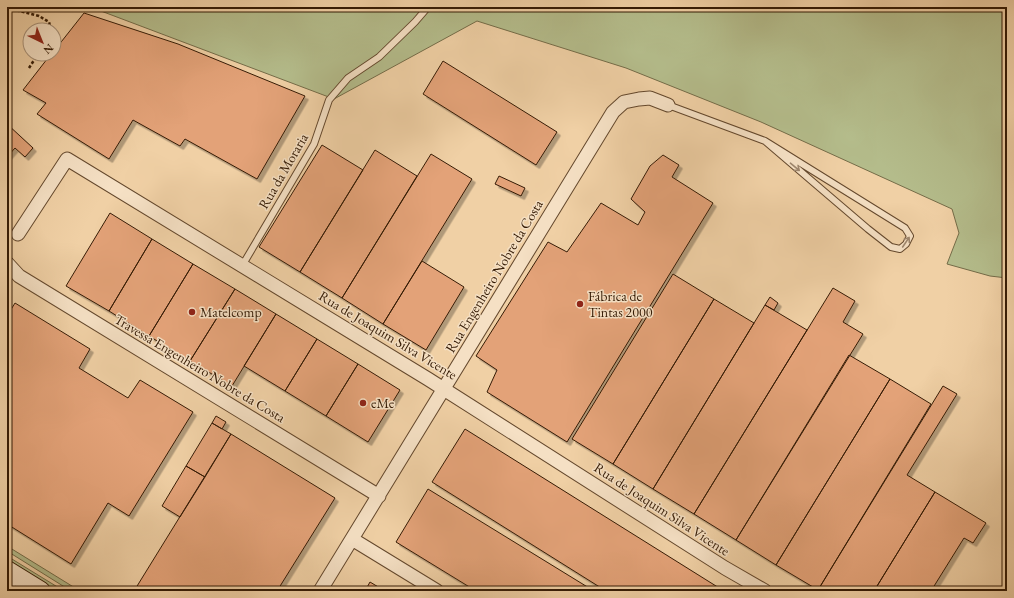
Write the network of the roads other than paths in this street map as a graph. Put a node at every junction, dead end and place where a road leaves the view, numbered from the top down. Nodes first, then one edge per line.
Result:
1 (428, 7) edge
2 (668, 104) joint
3 (765, 141) junction
4 (18, 234) dead end
5 (7, 263) edge
6 (242, 266) junction
7 (444, 388) junction
8 (379, 496) junction
9 (352, 539) junction
10 (7, 570) edge
11 (41, 591) edge
12 (320, 591) edge
13 (437, 591) edge
14 (765, 591) edge

1 - 6 lane, Rua da Moraria
2 - 3 lane
2 - 7 street, Rua Engenheiro Nobre da Costa
3 -> 3 lane
4 - 6 street, Rua de Joaquim Silva Vicente
5 - 8 street, Travessa Engenheiro Nobre da Costa
6 - 7 street, Rua de Joaquim Silva Vicente
7 - 8 street, Rua Engenheiro Nobre da Costa
7 - 14 street, Rua de Joaquim Silva Vicente
8 - 9 street, Rua Engenheiro Nobre da Costa
9 - 12 street, Rua Engenheiro Nobre da Costa
9 - 13 street
10 - 11 main road

